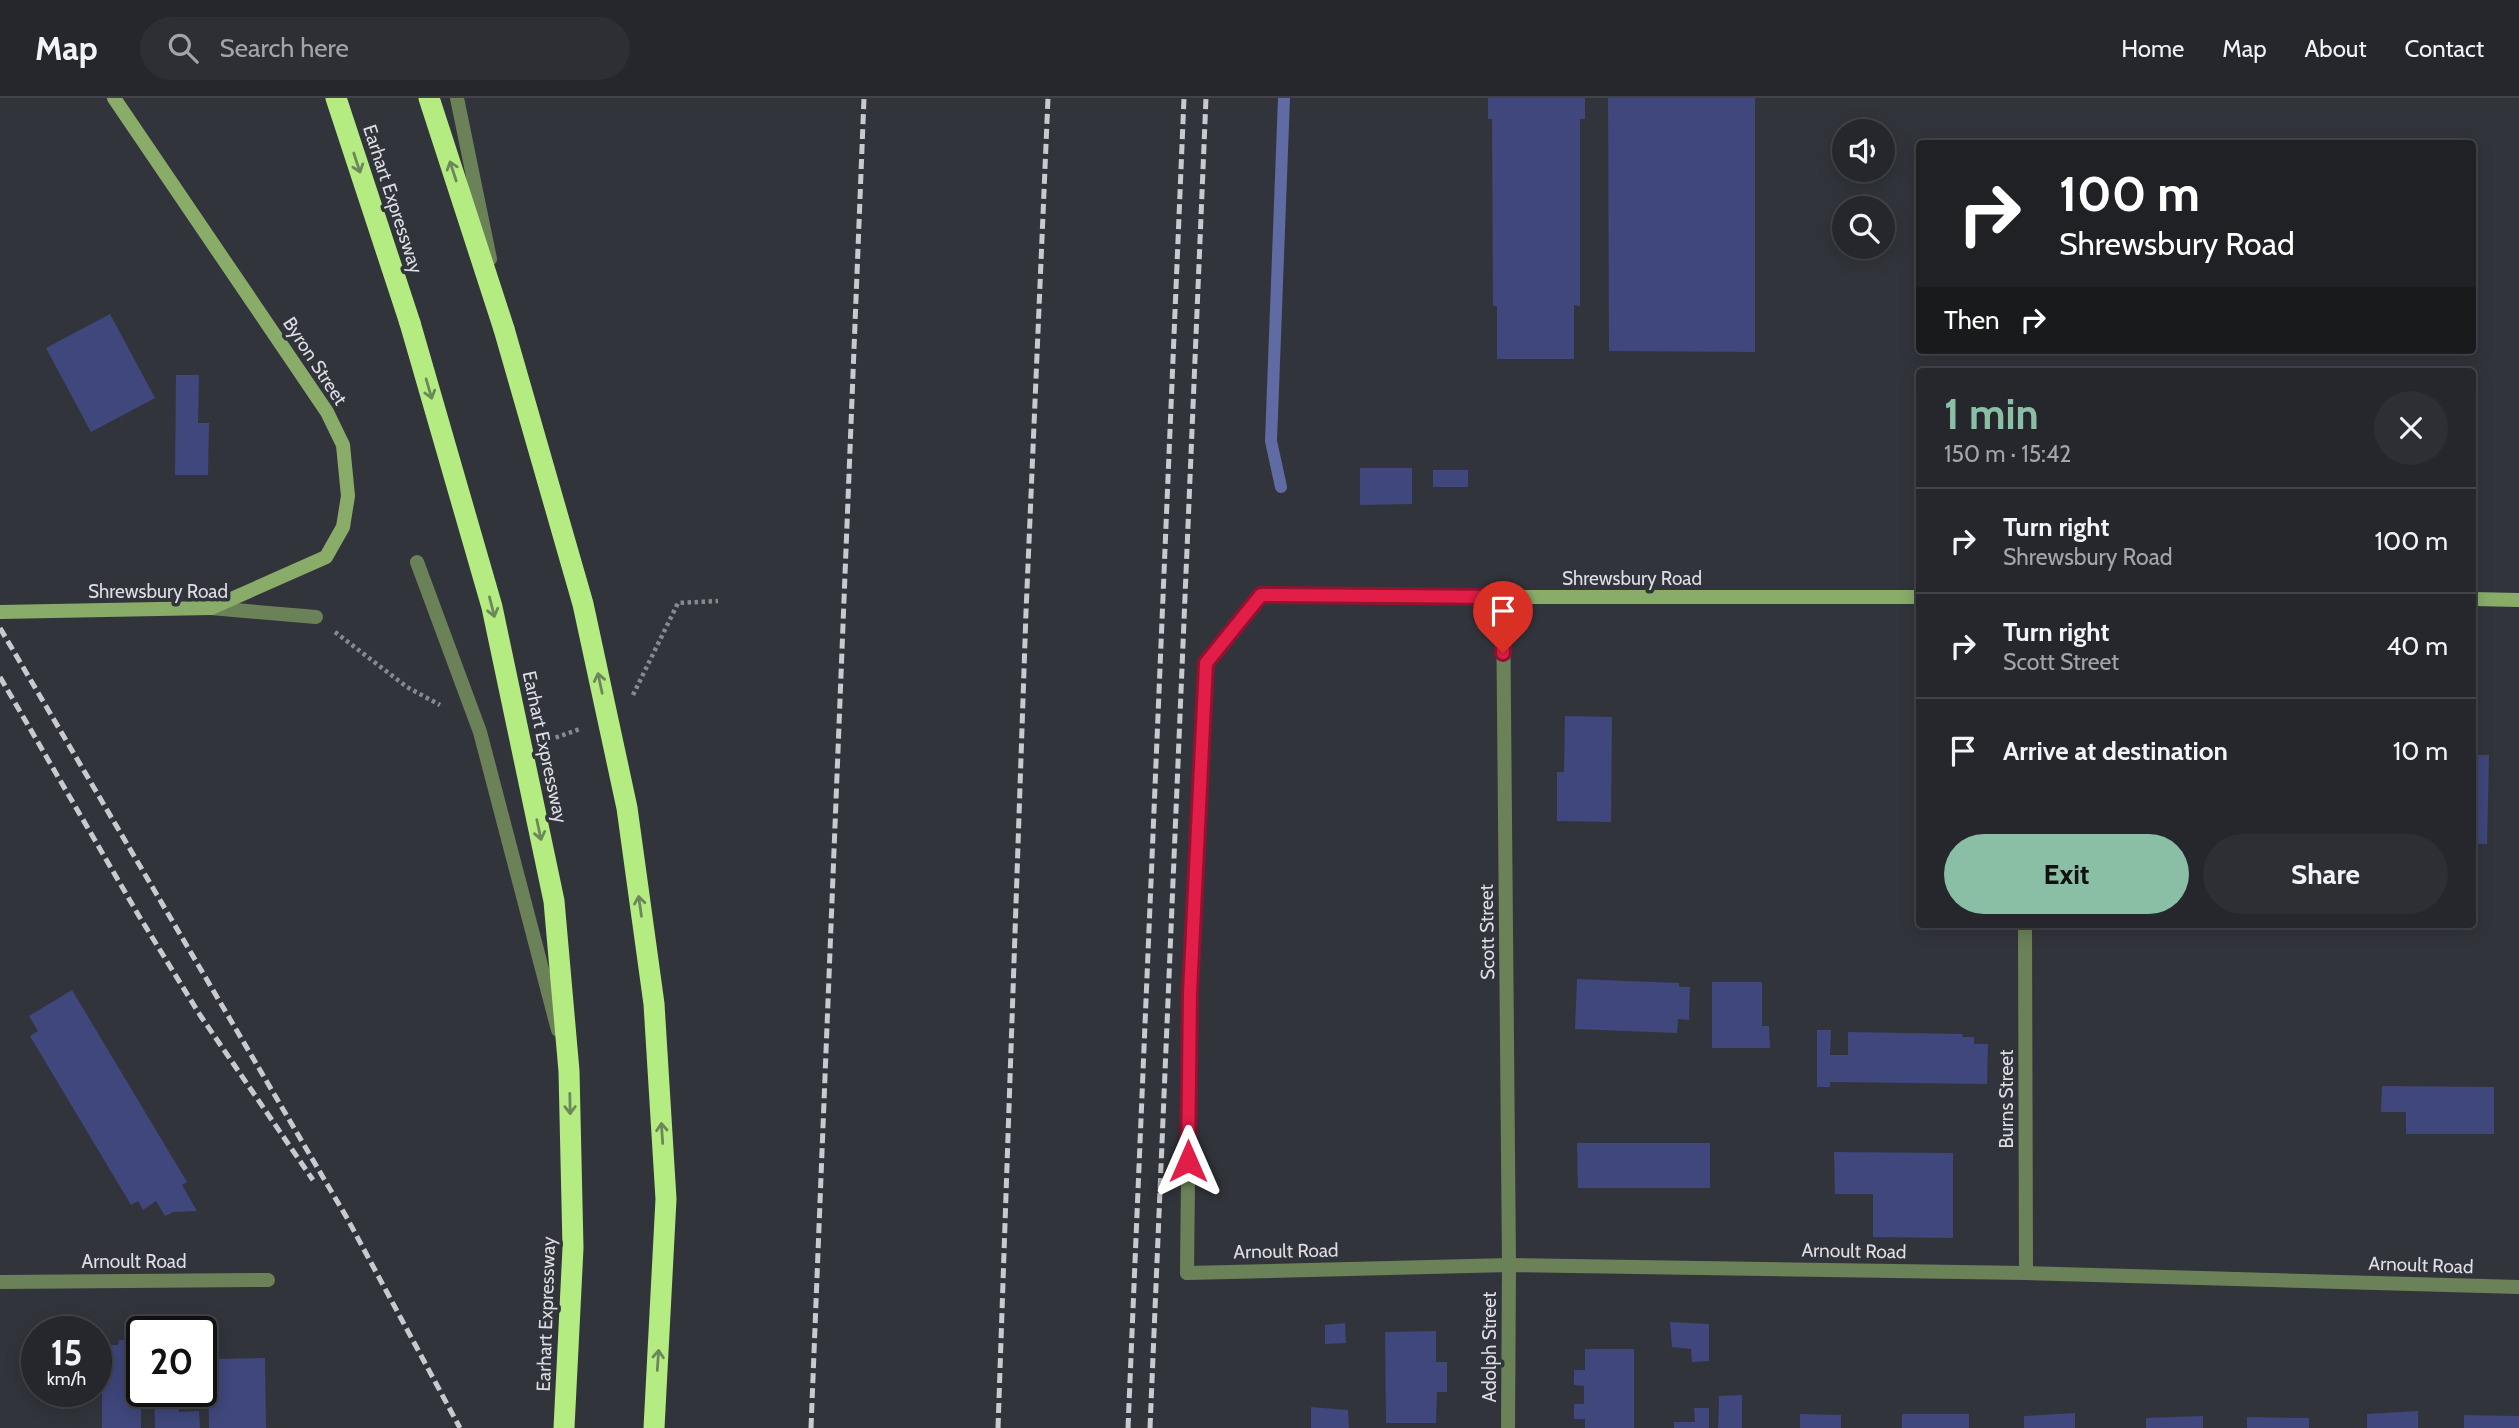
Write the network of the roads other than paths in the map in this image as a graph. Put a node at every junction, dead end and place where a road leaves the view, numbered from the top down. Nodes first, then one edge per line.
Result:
1 (114, 98) edge
2 (336, 98) edge
3 (429, 98) edge
4 (457, 98) edge
5 (505, 329) junction
6 (417, 562) dead end
7 (1503, 597) junction
8 (1916, 597) edge
9 (2476, 599) edge
10 (2519, 600) edge
11 (211, 608) junction
12 (0, 612) edge
13 (316, 617) dead end
14 (2025, 928) edge
15 (569, 1071) junction
16 (1509, 1265) junction
17 (1187, 1273) joint
18 (2026, 1273) junction
19 (268, 1279) dead end
20 (0, 1282) edge
21 (2519, 1287) edge
22 (564, 1428) edge
23 (654, 1428) edge
24 (1508, 1428) edge

1 - 11 street, Byron Street
2 -> 15 highway, Earhart Expressway, bridge
5 -> 3 highway
4 - 5 street
23 -> 5 highway, bridge
6 - 15 street, bridge
7 - 8 street, Shrewsbury Road
7 - 16 street, Scott Street
7 - 17 street, Shrewsbury Road
9 - 10 street
11 - 12 street, Shrewsbury Road
11 - 13 street, Shrewsbury Road
14 - 18 street, Burns Street
15 -> 22 highway, Earhart Expressway, bridge
16 - 17 street, Arnoult Road
16 - 18 street, Arnoult Road
16 - 24 street, Adolph Street
18 - 21 street, Arnoult Road
19 - 20 street, Arnoult Road

